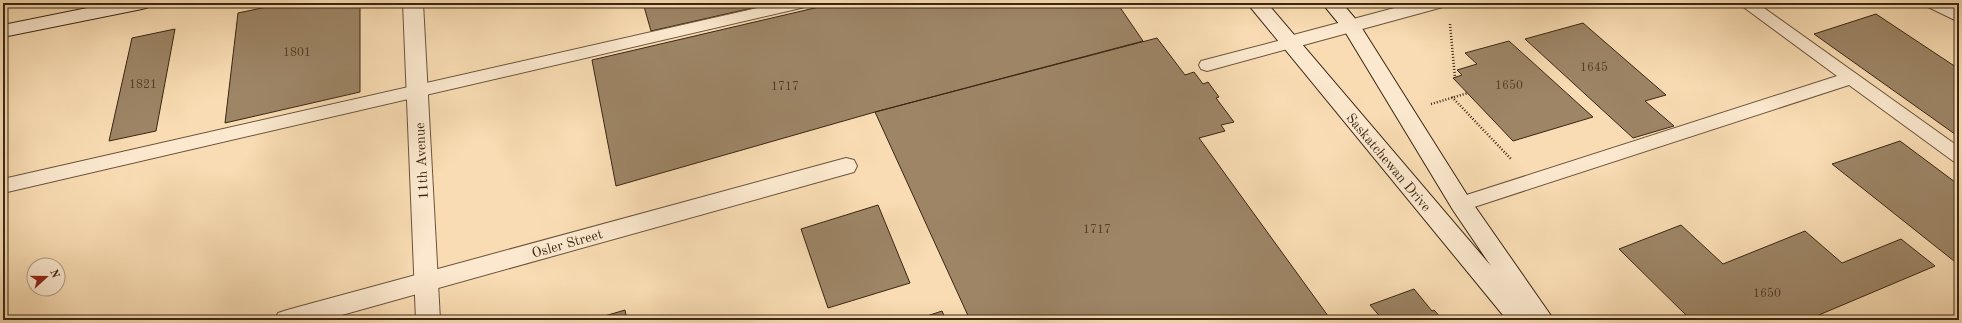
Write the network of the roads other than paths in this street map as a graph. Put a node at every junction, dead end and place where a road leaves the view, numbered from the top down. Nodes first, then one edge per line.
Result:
1 (142, 3) edge
2 (413, 3) edge
3 (801, 3) edge
4 (1257, 3) edge
5 (1332, 3) edge
6 (1436, 3) edge
7 (1747, 3) edge
8 (1931, 3) edge
9 (1959, 16) edge
10 (1351, 26) junction
11 (3, 31) edge
12 (1289, 43) junction
13 (1207, 65) dead end
14 (1851, 78) junction
15 (417, 91) junction
16 (1959, 156) edge
17 (846, 166) dead end
18 (3, 186) edge
19 (1461, 204) junction
20 (426, 282) junction
21 (287, 320) edge
22 (428, 320) edge
23 (1522, 320) edge
24 (1542, 320) edge

1 - 11 street
2 - 15 street, 11th Avenue
3 - 15 lane
4 - 12 street, Saskatchewan Drive
5 - 10 street
6 - 10 street
7 - 14 lane
8 - 9 lane
10 - 12 street
10 - 19 street
12 - 13 lane
12 - 23 street, Saskatchewan Drive
14 - 16 lane
14 - 19 lane
15 - 18 lane
15 - 20 street, 11th Avenue
17 - 20 street, Osler Street
19 - 24 street
20 - 21 street, Osler Street
20 - 22 street, 11th Avenue

